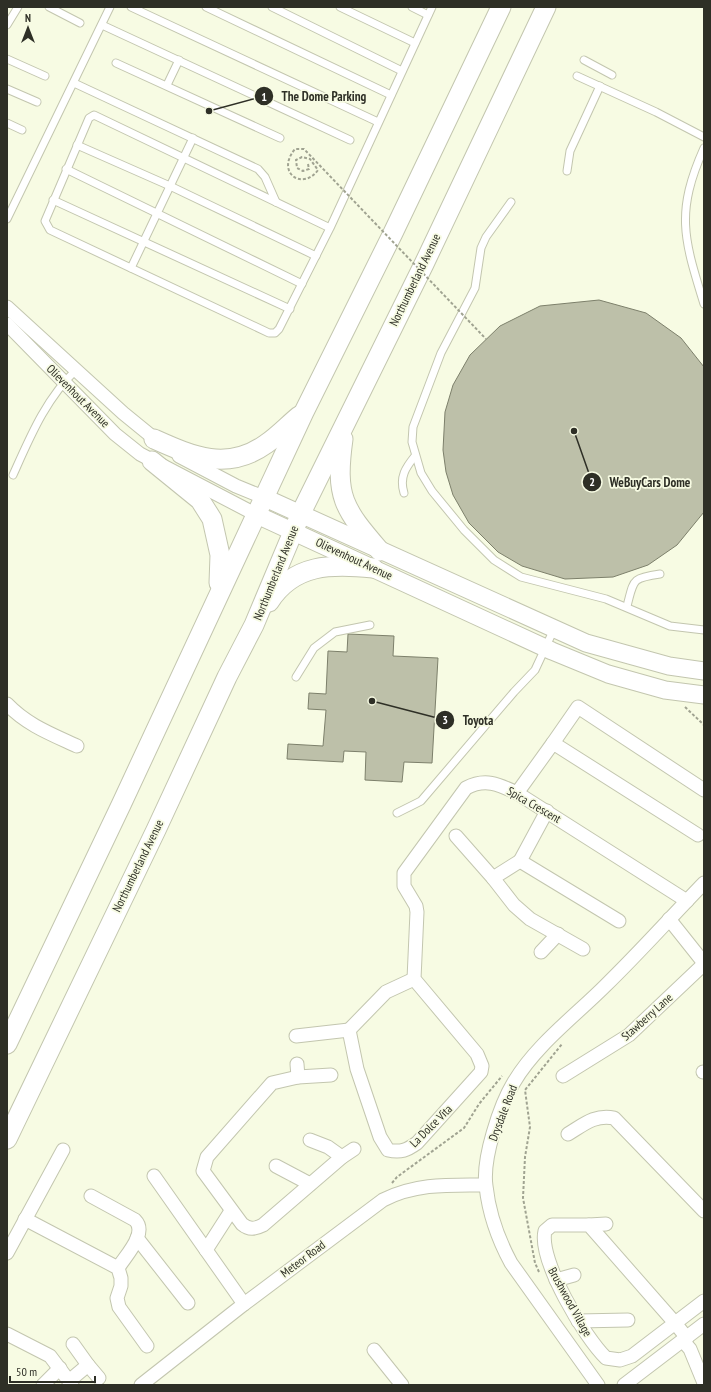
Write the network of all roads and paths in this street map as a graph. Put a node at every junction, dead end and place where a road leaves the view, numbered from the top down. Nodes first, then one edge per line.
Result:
1 (18, 7) edge
2 (49, 7) edge
3 (110, 7) edge
4 (131, 7) edge
5 (206, 7) edge
6 (272, 7) edge
7 (340, 7) edge
8 (412, 7) edge
9 (432, 7) edge
10 (500, 7) edge
11 (546, 7) edge
12 (428, 15) junction
13 (80, 23) dead end
14 (102, 25) junction
15 (7, 26) edge
16 (415, 43) junction
17 (7, 58) edge
18 (179, 60) junction
19 (584, 60) dead end
20 (116, 63) dead end
21 (402, 71) junction
22 (45, 76) dead end
23 (577, 76) dead end
24 (612, 76) dead end
25 (74, 83) junction
26 (167, 85) junction
27 (600, 86) junction
28 (7, 89) edge
29 (391, 95) junction
30 (36, 102) dead end
31 (7, 122) edge
32 (378, 122) junction
33 (22, 130) dead end
34 (704, 137) edge
35 (193, 138) junction
36 (280, 138) dead end
37 (350, 140) dead end
38 (77, 145) junction
39 (704, 148) edge
40 (184, 158) junction
41 (308, 164) dead end
42 (66, 169) junction
43 (567, 171) dead end
44 (170, 186) junction
45 (53, 200) junction
46 (276, 202) junction
47 (511, 202) dead end
48 (158, 212) junction
49 (7, 219) edge
50 (330, 228) junction
51 (144, 241) junction
52 (316, 256) junction
53 (131, 268) junction
54 (302, 284) junction
55 (704, 304) edge
56 (7, 307) edge
57 (290, 308) junction
58 (7, 324) edge
59 (486, 339) dead end
60 (77, 369) junction
61 (64, 382) junction
62 (304, 412) junction
63 (346, 423) junction
64 (154, 439) junction
65 (415, 456) junction
66 (152, 461) junction
67 (13, 475) dead end
68 (404, 492) dead end
69 (263, 497) junction
70 (301, 513) junction
71 (255, 514) junction
72 (292, 531) junction
73 (380, 551) junction
74 (373, 568) junction
75 (660, 574) dead end
76 (219, 592) junction
77 (627, 606) junction
78 (254, 625) junction
79 (370, 625) dead end
80 (554, 629) junction
81 (704, 630) edge
82 (544, 648) junction
83 (704, 671) edge
84 (296, 677) dead end
85 (704, 695) edge
86 (7, 704) edge
87 (553, 743) junction
88 (77, 746) dead end
89 (704, 790) edge
90 (517, 793) junction
91 (547, 811) junction
92 (397, 814) dead end
93 (698, 835) dead end
94 (456, 836) dead end
95 (520, 861) junction
96 (493, 878) junction
97 (704, 883) edge
98 (687, 901) junction
99 (669, 919) junction
100 (619, 921) dead end
101 (558, 934) junction
102 (583, 949) dead end
103 (541, 952) dead end
104 (704, 963) edge
105 (414, 979) junction
106 (349, 1030) junction
107 (296, 1036) dead end
108 (566, 1040) dead end
109 (7, 1044) edge
110 (297, 1064) dead end
111 (332, 1075) dead end
112 (504, 1075) dead end
113 (563, 1076) dead end
114 (298, 1077) junction
115 (568, 1134) dead end
116 (7, 1139) edge
117 (310, 1140) dead end
118 (63, 1150) dead end
119 (354, 1150) dead end
120 (342, 1157) junction
121 (276, 1166) dead end
122 (154, 1176) dead end
123 (310, 1184) junction
124 (485, 1185) junction
125 (386, 1189) dead end
126 (91, 1196) dead end
127 (231, 1211) junction
128 (704, 1211) edge
129 (25, 1219) junction
130 (606, 1224) dead end
131 (590, 1225) junction
132 (137, 1238) junction
133 (206, 1250) junction
134 (7, 1253) edge
135 (118, 1268) junction
136 (574, 1275) dead end
137 (541, 1277) dead end
138 (556, 1280) junction
139 (704, 1301) edge
140 (188, 1303) dead end
141 (244, 1304) junction
142 (628, 1320) dead end
143 (578, 1321) junction
144 (675, 1323) junction
145 (704, 1324) edge
146 (7, 1334) edge
147 (685, 1339) junction
148 (73, 1344) dead end
149 (146, 1346) dead end
150 (374, 1350) dead end
151 (88, 1365) junction
152 (60, 1368) junction
153 (99, 1378) dead end
154 (71, 1383) edge
155 (704, 1383) edge
156 (43, 1385) edge
157 (141, 1385) edge
158 (402, 1385) edge
159 (598, 1385) edge
160 (624, 1385) edge

1 - 15 lane
2 - 13 lane
3 - 14 lane
4 - 32 lane
5 - 29 lane
6 - 21 lane
7 - 16 lane
8 - 12 lane
9 - 12 lane
10 - 62 main road
11 - 63 main road, Northumberland Avenue
12 - 16 lane
14 - 18 lane
14 - 25 lane
16 - 21 lane
17 - 22 lane
18 - 26 lane
18 - 37 lane
19 - 24 lane
20 - 26 lane
21 - 29 lane
23 - 27 lane
25 - 35 lane
25 - 49 lane
26 - 36 lane
27 - 34 lane
27 - 43 lane
28 - 30 lane
29 - 32 lane
31 - 33 lane
32 - 50 lane
35 - 40 lane
35 - 46 lane
38 - 40 lane
38 - 42 lane
38 - 44 lane
39 - 55 lane
40 - 44 lane
40 - 46 lane
41 - 59 path, bridge
42 - 45 lane
42 - 48 lane
44 - 48 lane
44 - 52 lane
45 - 51 lane
45 - 53 lane
46 - 50 lane
47 - 65 lane
48 - 51 lane
48 - 54 lane
50 - 52 lane
51 - 53 lane
51 - 57 lane
52 - 54 lane
53 - 57 lane
54 - 57 lane
56 - 60 street, Olievenhout Avenue
58 - 61 street, Olievenhout Avenue
60 - 61 lane
60 - 64 street, Olievenhout Avenue
61 - 66 street, Olievenhout Avenue
61 - 67 lane
62 - 64 main road
62 - 69 main road
63 - 70 main road, Northumberland Avenue
63 - 73 main road
64 - 69 street, Olievenhout Avenue
65 - 68 lane
65 - 77 lane
66 - 71 street, Olievenhout Avenue
66 - 76 main road
69 - 70 street, Olievenhout Avenue
69 - 71 main road
70 - 72 main road, Northumberland Avenue
70 - 73 street, Olievenhout Avenue
71 - 72 street, Olievenhout Avenue
71 - 76 main road
72 - 74 street, Olievenhout Avenue
72 - 78 main road, Northumberland Avenue
73 - 80 street, Olievenhout Avenue
74 - 78 main road
74 - 82 street, Olievenhout Avenue
75 - 77 lane
76 - 109 main road
77 - 81 lane
78 - 116 main road, Northumberland Avenue
79 - 84 lane
80 - 82 lane
80 - 83 street, Olievenhout Avenue
82 - 85 street, Olievenhout Avenue
82 - 92 lane
86 - 88 street
87 - 89 street
87 - 90 street
87 - 93 street
90 - 91 street, Spica Crescent
90 - 105 street, Spica Crescent
91 - 95 street
91 - 98 street, Spica Crescent
94 - 96 street
95 - 96 street
95 - 100 street
96 - 101 street
97 - 98 street, Drysdale Road
98 - 99 street, Drysdale Road
99 - 104 street, Stawberry Lane
99 - 124 street, Drysdale Road
101 - 102 street
101 - 103 street
104 - 113 street, Stawberry Lane
105 - 106 street
105 - 106 street, La Dolce Vita
106 - 107 street
108 - 137 path
110 - 114 street
111 - 114 street
112 - 125 path
114 - 127 street
115 - 128 street
117 - 120 street
118 - 129 street
119 - 120 street
120 - 123 street
121 - 123 street
122 - 133 street
123 - 127 street
124 - 141 street, Meteor Road
124 - 159 street, Drysdale Road
126 - 132 street
127 - 133 street
129 - 134 street
129 - 135 street
130 - 131 street, Brushwood Village
131 - 138 street, Brushwood Village
131 - 144 street
132 - 135 street
132 - 140 street
133 - 141 street
135 - 149 street
136 - 138 street
138 - 143 street, Brushwood Village
139 - 144 street, Brushwood Village
141 - 157 street, Meteor Road
142 - 143 street
143 - 144 street, Brushwood Village
144 - 147 street
145 - 147 street
146 - 152 street
147 - 155 street
147 - 160 street
148 - 151 street
150 - 158 street
151 - 153 street
151 - 154 street
152 - 154 street
152 - 156 street

